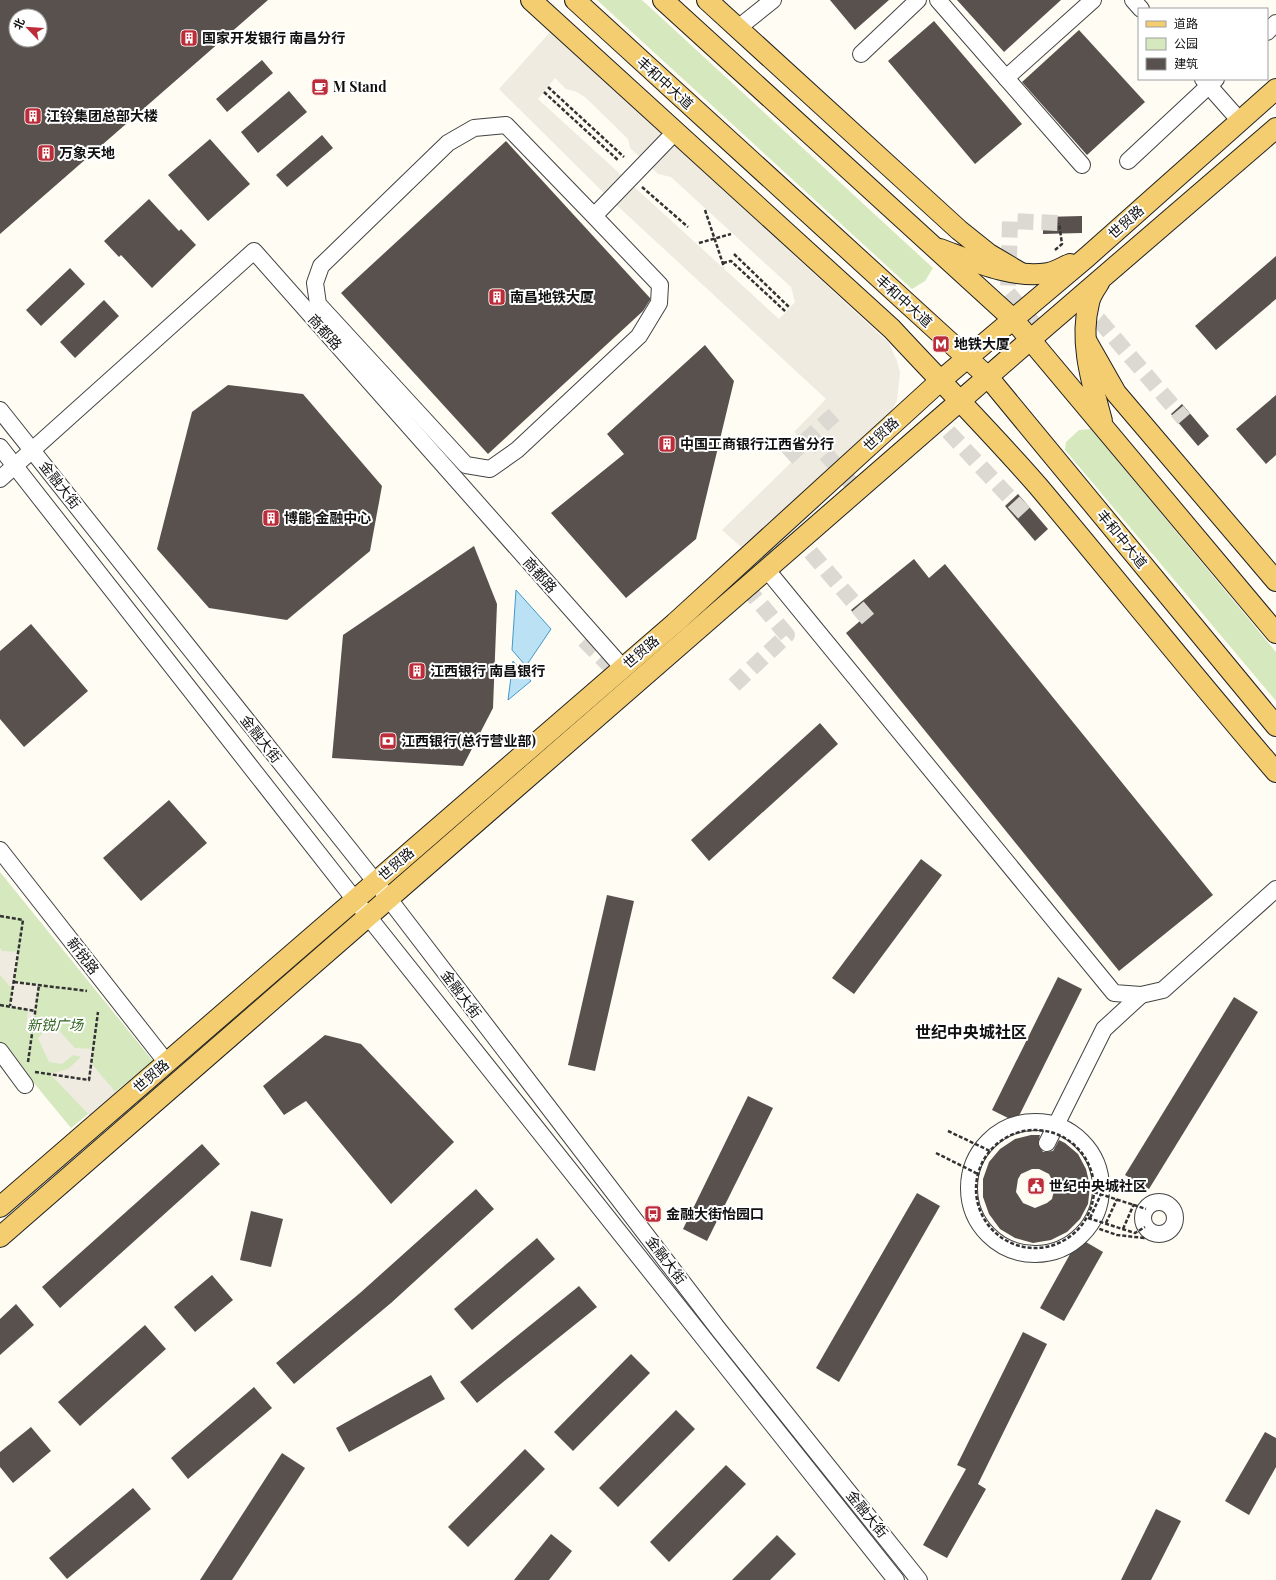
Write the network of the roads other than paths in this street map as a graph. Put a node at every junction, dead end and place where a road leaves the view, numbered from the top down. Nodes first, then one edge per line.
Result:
1 (531, 0) edge
2 (575, 0) edge
3 (663, 0) edge
4 (707, 0) edge
5 (773, 0) edge
6 (918, 0) edge
7 (938, 0) edge
8 (1093, 0) edge
9 (1133, 0) edge
10 (1140, 8) edge
11 (1276, 23) edge
12 (738, 28) junction
13 (1268, 31) edge
14 (861, 54) dead end
15 (1006, 78) junction
16 (1209, 81) edge
17 (1276, 89) edge
18 (1240, 121) junction
19 (1276, 128) edge
20 (676, 131) junction
21 (1128, 161) dead end
22 (1082, 165) dead end
23 (594, 216) junction
24 (931, 245) junction
25 (1087, 257) junction
26 (1021, 273) junction
27 (1101, 278) junction
28 (1013, 319) junction
29 (1030, 340) junction
30 (1087, 342) junction
31 (967, 357) junction
32 (988, 377) junction
33 (940, 381) junction
34 (961, 400) junction
35 (0, 410) edge
36 (1103, 427) junction
37 (0, 447) edge
38 (32, 450) junction
39 (14, 466) junction
40 (0, 479) edge
41 (767, 570) junction
42 (1276, 581) edge
43 (1276, 633) edge
44 (623, 668) junction
45 (1276, 726) edge
46 (1276, 772) edge
47 (2, 856) edge
48 (375, 882) junction
49 (1276, 889) edge
50 (389, 899) junction
51 (354, 900) junction
52 (368, 917) junction
53 (1141, 995) junction
54 (0, 1051) edge
55 (167, 1063) junction
56 (26, 1078) road end
57 (1056, 1125) junction
58 (1047, 1143) dead end
59 (0, 1207) edge
60 (1148, 1230) joint
61 (0, 1237) edge
62 (896, 1580) edge
63 (919, 1580) edge

1 - 20 main road
2 - 31 main road, 丰和中大道
3 - 24 main road
4 - 12 main road
5 - 12 street
6 - 14 street
7 - 15 street
8 - 15 street
9 - 10 street
11 - 13 street
12 - 26 main road
15 - 22 street
16 - 18 street
16 - 21 street
17 - 18 main road, 世贸路
18 - 25 main road, 世贸路
19 - 27 main road, 世贸路
20 - 23 street
20 - 33 main road
23 - 23 street
24 - 26 main road
24 - 28 main road
25 - 26 main road
25 - 28 main road, 世贸路
27 - 29 main road, 世贸路
27 - 30 main road
28 - 29 main road
28 - 31 main road, 世贸路
29 - 32 main road, 世贸路
29 - 36 main road
30 - 36 main road
30 - 42 main road
31 - 32 main road, 丰和中大道
31 - 33 main road, 世贸路
32 - 34 main road, 世贸路
32 - 45 main road, 丰和中大道
33 - 34 main road
33 - 44 main road, 世贸路
34 - 41 main road, 世贸路
34 - 46 main road
35 - 38 street, 金融大街
36 - 43 main road
37 - 39 street, 金融大街
38 - 39 street, 商都路
38 - 44 street, 商都路
38 - 48 street, 金融大街
39 - 40 street, 商都路
39 - 51 street, 金融大街
41 - 50 main road, 世贸路
41 - 53 street
44 - 48 main road, 世贸路
47 - 55 street, 新锐路
48 - 50 street, 金融大街
48 - 51 main road, 世贸路
49 - 53 street
50 - 52 main road, 世贸路
50 - 63 street, 金融大街
51 - 52 street, 金融大街
51 - 55 main road, 世贸路
52 - 61 main road, 世贸路
52 - 62 street, 金融大街
53 - 57 street
54 - 56 street
55 - 59 main road, 世贸路
57 - 57 street
57 - 58 street
60 - 60 street

